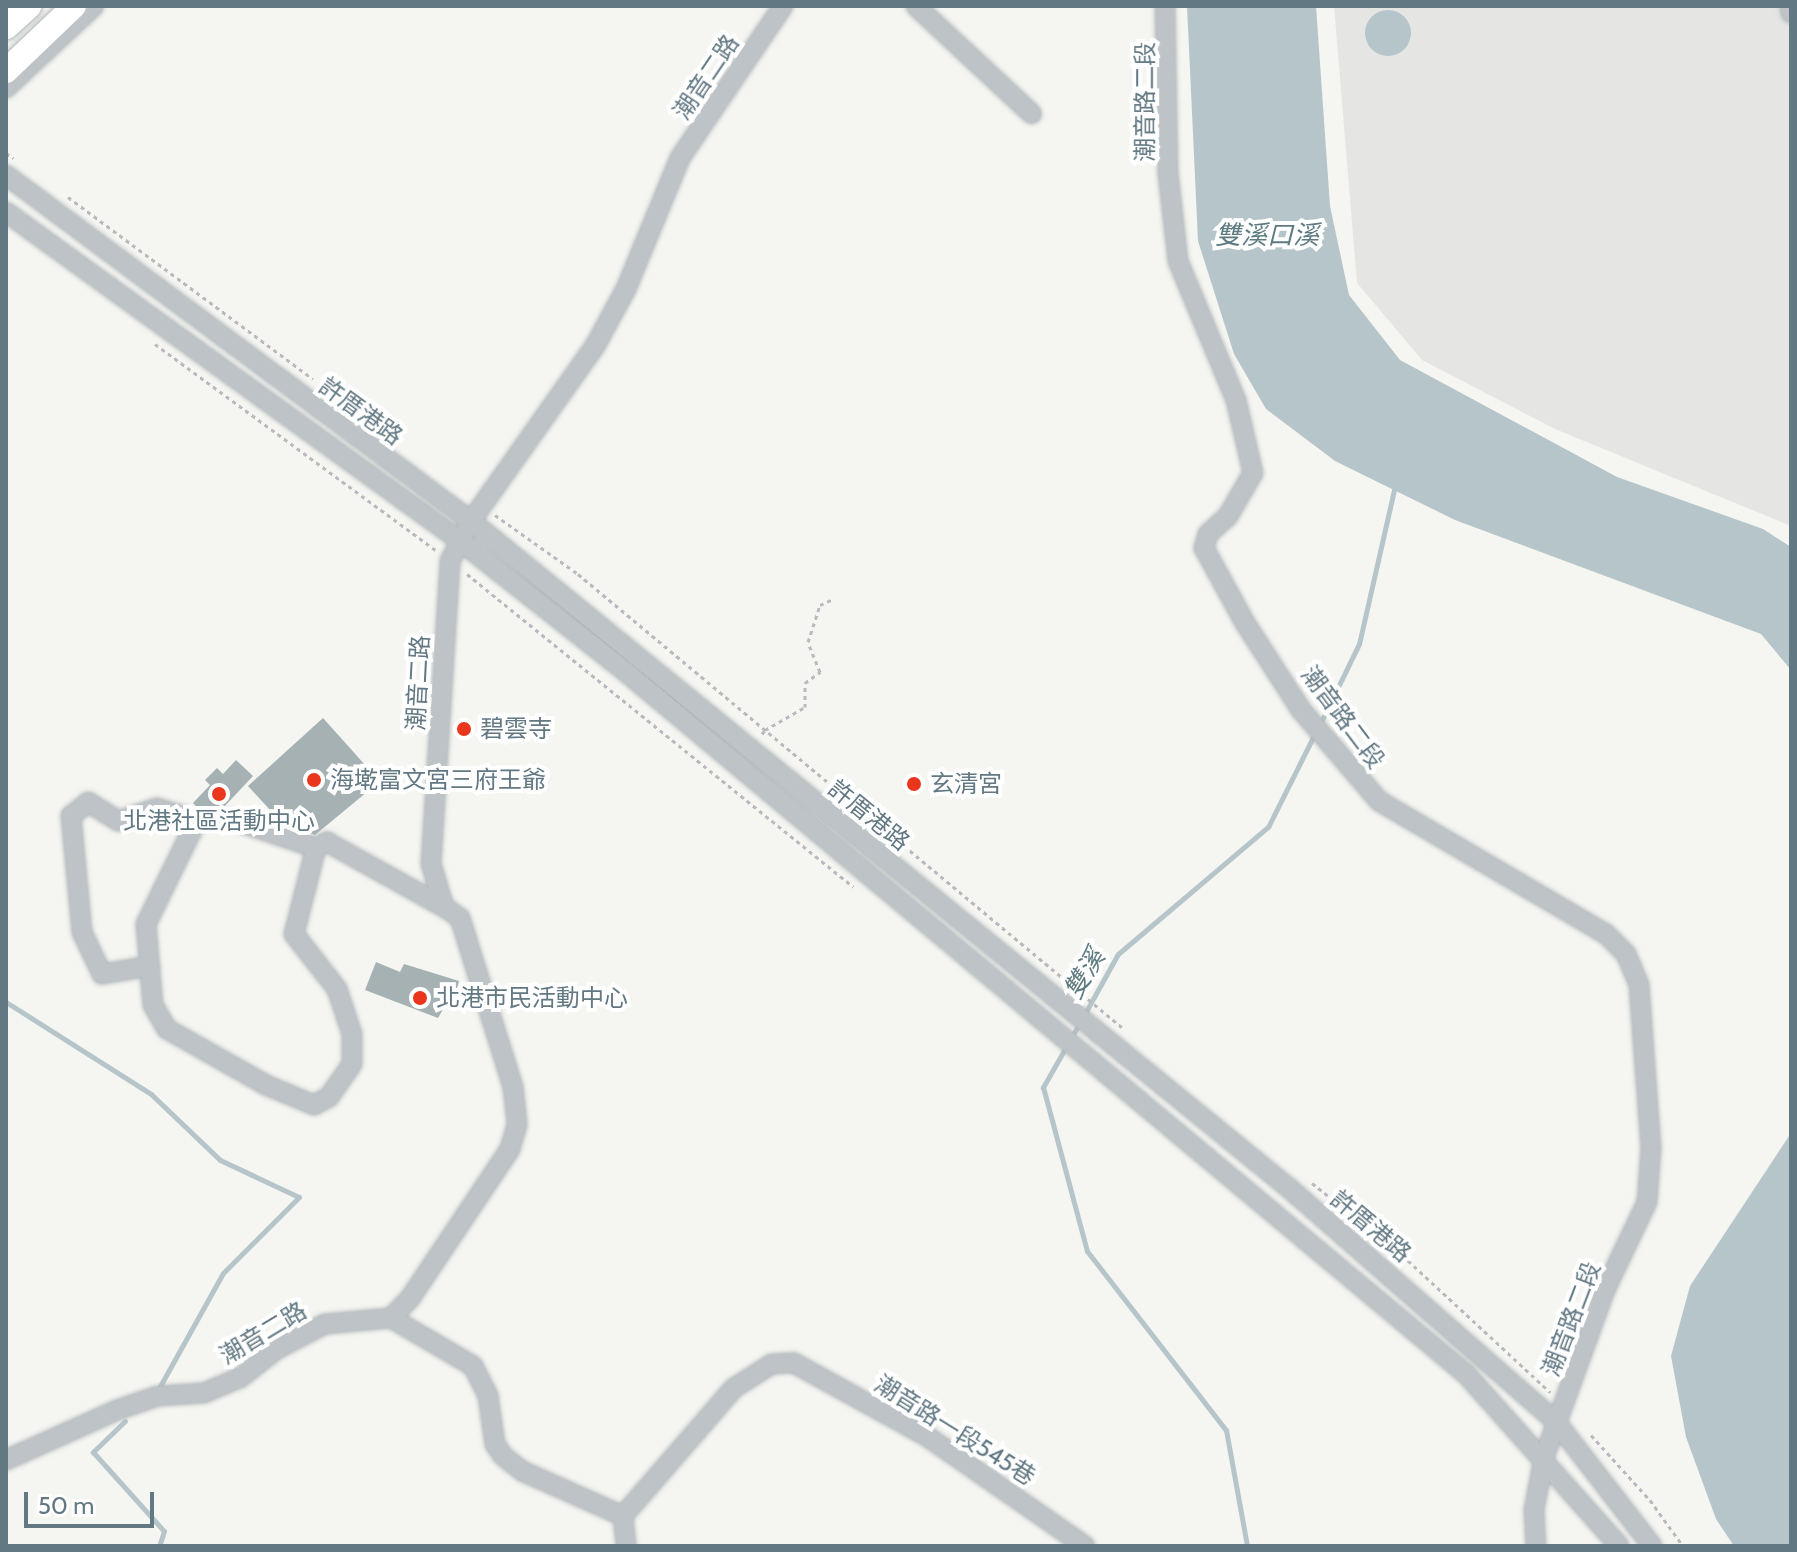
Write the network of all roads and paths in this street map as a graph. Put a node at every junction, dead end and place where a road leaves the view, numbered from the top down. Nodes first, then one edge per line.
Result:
1 (28, 6) edge
2 (74, 6) edge
3 (94, 6) edge
4 (783, 6) edge
5 (916, 6) edge
6 (1165, 6) edge
7 (1790, 6) edge
8 (1791, 13) edge
9 (6, 26) edge
10 (6, 71) edge
11 (6, 88) edge
12 (1032, 114) dead end
13 (6, 175) edge
14 (6, 212) edge
15 (146, 337) dead end
16 (471, 521) junction
17 (459, 540) junction
18 (450, 561) junction
19 (833, 599) dead end
20 (764, 732) dead end
21 (197, 820) junction
22 (316, 848) junction
23 (866, 897) dead end
24 (444, 907) junction
25 (150, 966) junction
26 (1083, 994) dead end
27 (1105, 1012) dead end
28 (391, 1318) junction
29 (1551, 1441) junction
30 (6, 1460) edge
31 (623, 1516) junction
32 (626, 1546) edge
33 (1085, 1546) edge
34 (1536, 1546) edge
35 (1619, 1546) edge
36 (1652, 1546) edge

1 - 9 highway
2 - 10 main road
3 - 11 street
4 - 16 street, 潮音二路
5 - 12 street
6 - 29 street, 潮音路二段
7 - 8 street
13 - 16 street, 許厝港路
14 - 17 street, 許厝港路
15 - 18 path
16 - 17 street, 潮音二路
16 - 29 street, 許厝港路
17 - 18 street, 潮音二路
17 - 29 street, 許厝港路
18 - 23 path
18 - 24 street, 潮音二路
19 - 20 path
21 - 22 street
21 - 25 street
21 - 25 street
22 - 24 street
22 - 25 street
24 - 28 street, 潮音二路
26 - 27 path
28 - 30 street, 潮音二路
28 - 31 street
29 - 34 street, 潮音路二段
29 - 35 street, 許厝港路
29 - 36 street, 許厝港路
31 - 32 street
31 - 33 street, 潮音路一段545巷

